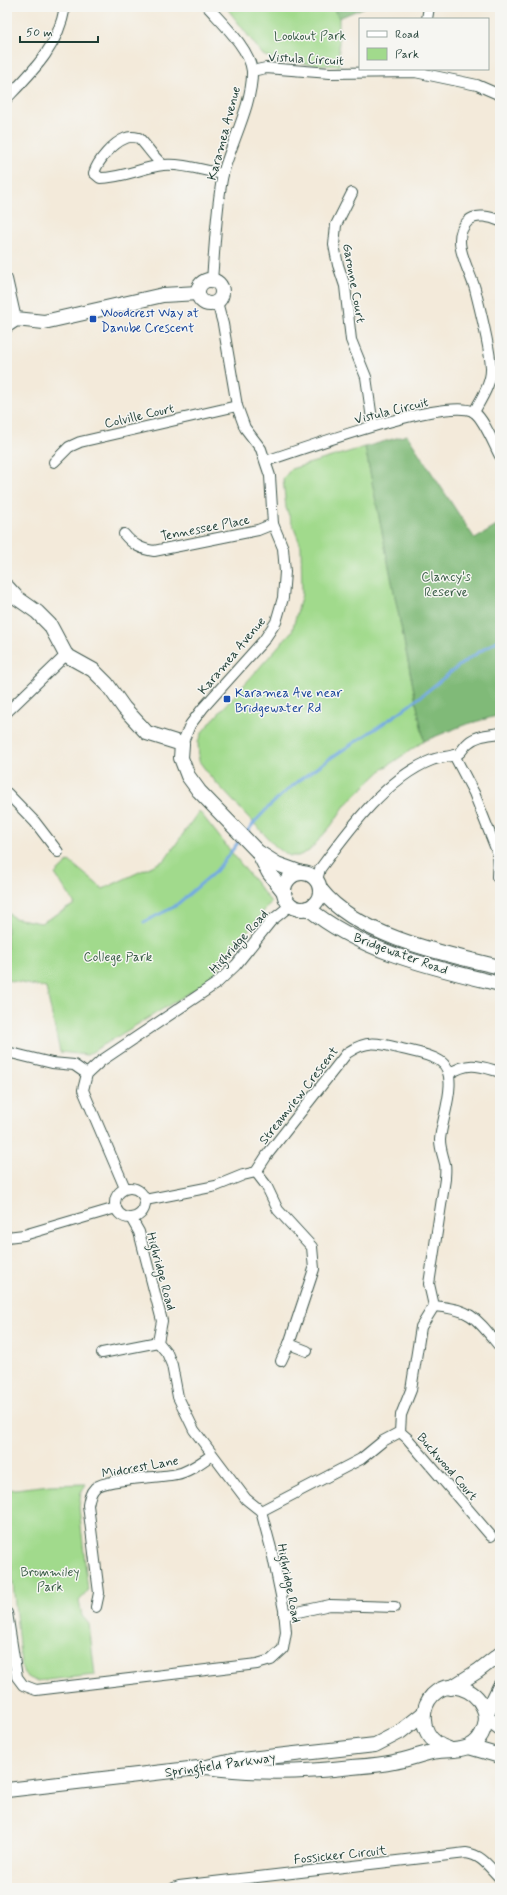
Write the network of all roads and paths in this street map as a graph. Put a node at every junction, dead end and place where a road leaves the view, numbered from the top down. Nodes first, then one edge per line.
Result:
1 (65, 7) edge
2 (208, 7) edge
3 (429, 7) edge
4 (427, 18) edge
5 (415, 70) edge
6 (252, 71) junction
7 (500, 95) edge
8 (7, 98) edge
9 (163, 165) junction
10 (223, 174) junction
11 (352, 193) dead end
12 (500, 221) edge
13 (7, 279) edge
14 (212, 280) junction
15 (198, 293) junction
16 (217, 302) junction
17 (12, 322) edge
18 (237, 406) junction
19 (474, 412) junction
20 (373, 426) junction
21 (500, 456) edge
22 (266, 461) junction
23 (54, 462) dead end
24 (273, 524) junction
25 (124, 534) dead end
26 (7, 587) edge
27 (66, 655) junction
28 (7, 712) edge
29 (500, 733) edge
30 (182, 744) junction
31 (454, 755) junction
32 (7, 793) edge
33 (58, 852) dead end
34 (258, 852) junction
35 (314, 877) junction
36 (497, 877) dead end
37 (284, 892) junction
38 (291, 905) junction
39 (308, 908) junction
40 (500, 967) edge
41 (500, 984) edge
42 (7, 1052) edge
43 (500, 1072) edge
44 (88, 1074) junction
45 (449, 1074) junction
46 (256, 1172) junction
47 (125, 1188) junction
48 (145, 1200) junction
49 (116, 1208) junction
50 (131, 1218) junction
51 (7, 1237) edge
52 (434, 1306) junction
53 (158, 1342) junction
54 (289, 1344) junction
55 (500, 1347) edge
56 (308, 1351) dead end
57 (102, 1353) dead end
58 (281, 1361) dead end
59 (400, 1432) junction
60 (212, 1455) junction
61 (261, 1511) junction
62 (491, 1536) dead end
63 (395, 1606) dead end
64 (96, 1607) dead end
65 (7, 1613) edge
66 (284, 1615) junction
67 (500, 1654) edge
68 (10, 1661) edge
69 (500, 1686) edge
70 (451, 1688) junction
71 (424, 1713) junction
72 (486, 1716) junction
73 (500, 1728) edge
74 (469, 1747) junction
75 (449, 1749) junction
76 (500, 1756) edge
77 (207, 1767) junction
78 (7, 1790) edge
79 (500, 1878) edge
80 (174, 1888) edge

1 - 8 street
2 - 6 street, Karamea Avenue
3 - 4 street
5 - 6 street, Vistula Circuit
5 - 7 street, Vistula Circuit
6 - 10 street, Karamea Avenue
9 - 9 street
9 - 10 street
10 - 14 street, Karamea Avenue
11 - 20 street, Garonne Court
12 - 19 street
13 - 17 street
14 - 15 street
14 - 16 street
15 - 16 street
15 - 17 street
16 - 18 street, Karamea Avenue
18 - 22 street, Karamea Avenue
18 - 23 street, Colville Court
19 - 20 street, Vistula Circuit
19 - 21 street
20 - 22 street, Vistula Circuit
22 - 24 street, Karamea Avenue
24 - 25 street, Tennessee Place
24 - 30 street, Karamea Avenue
26 - 27 street
27 - 28 street
27 - 30 street
29 - 31 street
30 - 34 street, Bridgewater Road
31 - 35 street
31 - 36 street
32 - 33 street
34 - 35 street, Bridgewater Road
34 - 37 street, Bridgewater Road
35 - 37 street
35 - 39 street
35 - 40 street, Bridgewater Road
37 - 38 street
38 - 39 street
38 - 44 street, Highridge Road
39 - 41 street, Bridgewater Road
42 - 44 street
43 - 45 street
44 - 47 street
45 - 46 street, Streamview Crescent
45 - 52 street
46 - 48 street
46 - 54 street
47 - 48 street
47 - 49 street
48 - 50 street
49 - 50 street
49 - 51 street
50 - 53 street, Highridge Road
52 - 55 street
52 - 59 street
53 - 57 street
53 - 60 street
54 - 56 street
54 - 58 street
59 - 61 street
59 - 62 street, Buckwood Court
60 - 61 street
60 - 64 street, Midcrest Lane
61 - 66 street, Highridge Road
63 - 66 street
65 - 68 street, Highridge Road
66 - 68 street, Highridge Road
67 - 70 street
69 - 72 street
70 - 71 street
70 - 72 street
71 - 75 street
71 - 77 street, Springfield Parkway
72 - 73 street
72 - 74 street
74 - 75 street
74 - 76 street
75 - 77 street
77 - 78 street, Springfield Parkway
79 - 80 street, Fossicker Circuit

